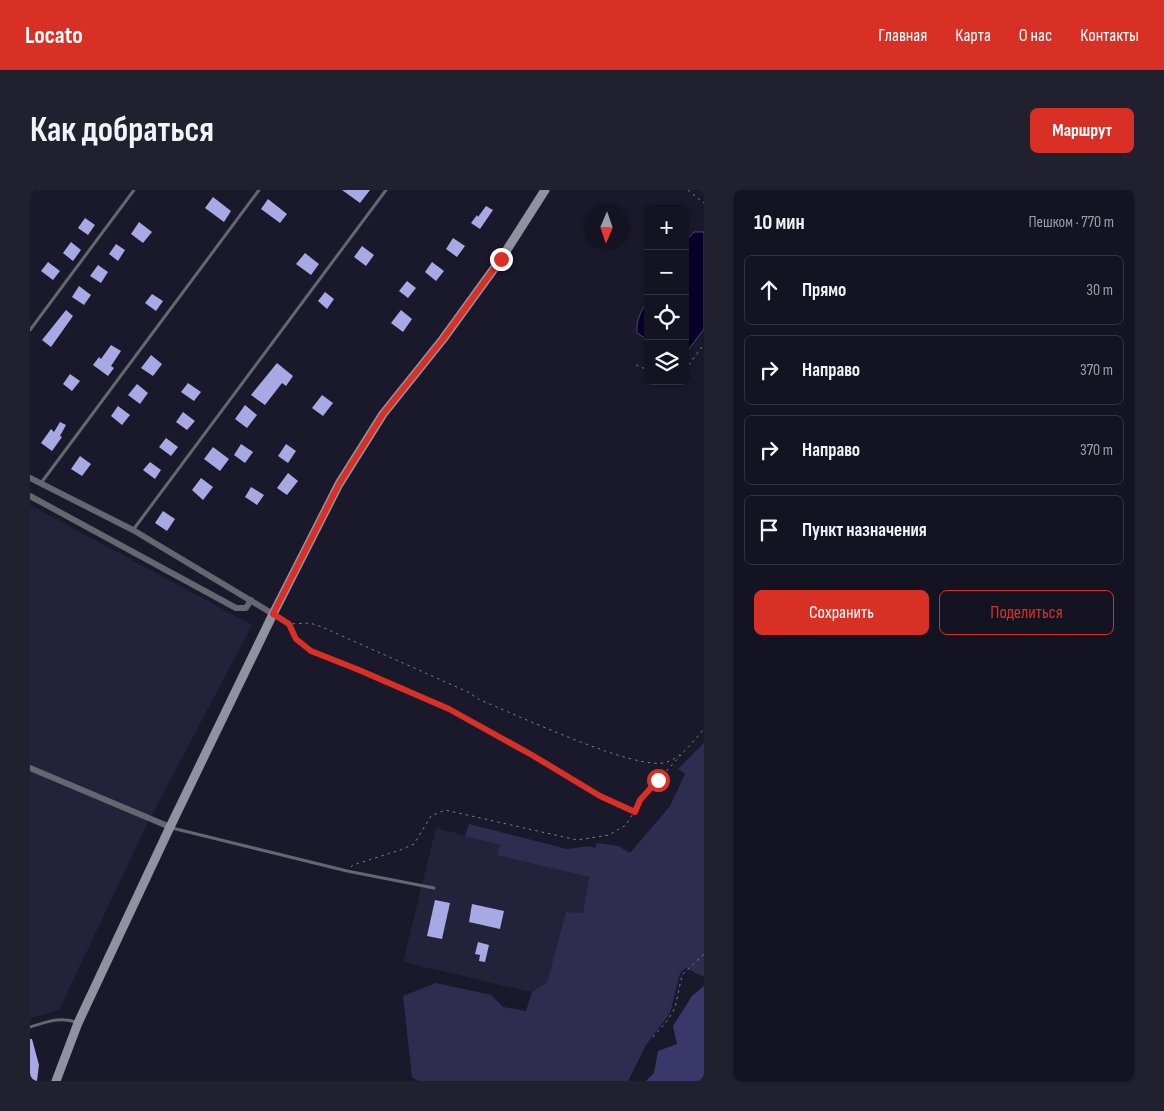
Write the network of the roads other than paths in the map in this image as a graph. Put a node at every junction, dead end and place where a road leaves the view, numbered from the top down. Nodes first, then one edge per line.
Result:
1 (134, 190) edge
2 (259, 190) edge
3 (386, 190) edge
4 (545, 190) edge
5 (30, 330) edge
6 (30, 478) edge
7 (41, 483) junction
8 (30, 496) edge
9 (133, 530) junction
10 (251, 600) junction
11 (273, 614) junction
12 (30, 768) edge
13 (170, 827) junction
14 (434, 888) dead end
15 (78, 1023) junction
16 (30, 1027) edge
17 (56, 1081) edge

1 - 5 lane
2 - 7 lane
3 - 9 lane
4 - 11 street
6 - 7 street
7 - 9 street
8 - 10 street
9 - 10 street
10 - 11 street
11 - 13 street
12 - 13 street
13 - 14 lane
13 - 15 street
15 - 16 lane
15 - 17 street

